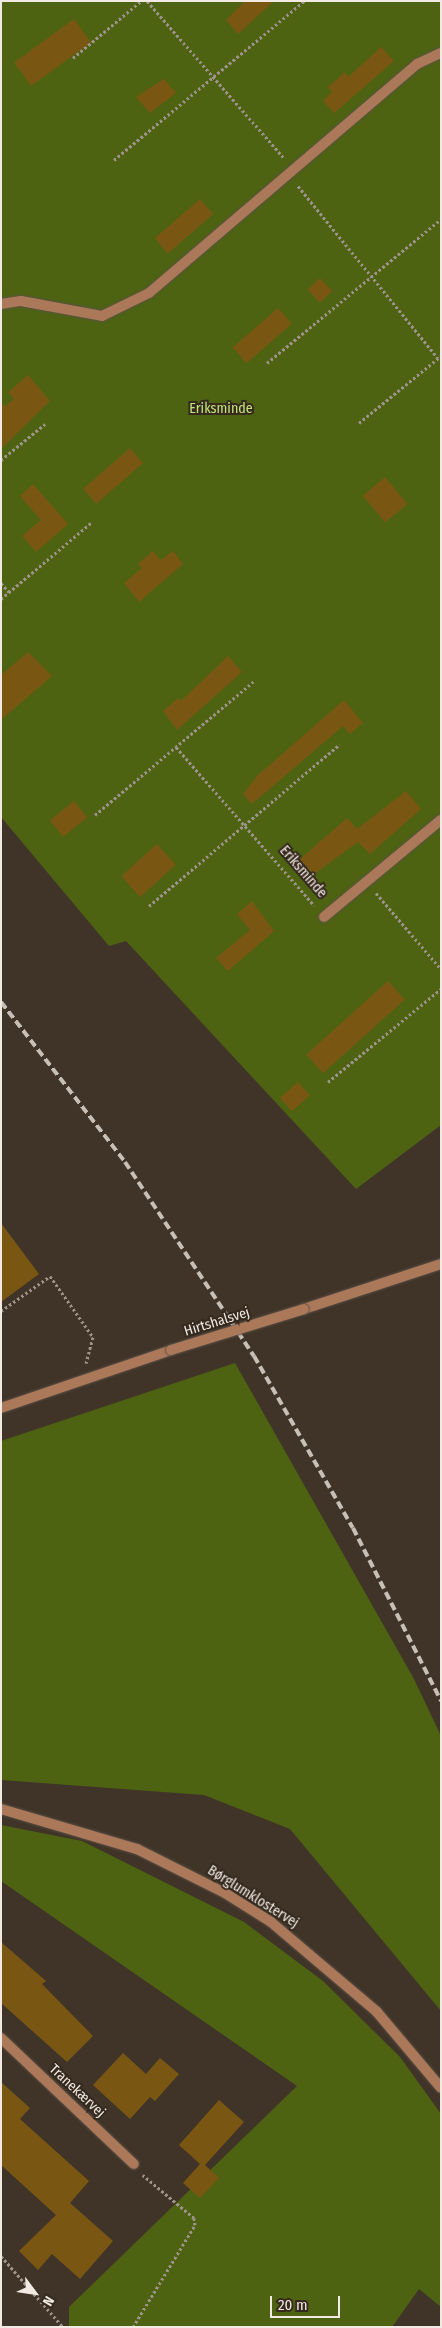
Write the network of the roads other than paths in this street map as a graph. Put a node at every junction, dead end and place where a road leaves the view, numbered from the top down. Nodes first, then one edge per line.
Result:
1 (441, 53) edge
2 (1, 304) edge
3 (441, 820) edge
4 (324, 917) road end
5 (441, 1264) edge
6 (1, 1408) edge
7 (1, 1809) edge
8 (1, 2038) edge
9 (441, 2088) edge
10 (134, 2164) road end

1 - 2 street
3 - 4 street, Eriksminde
5 - 6 street, Hirtshalsvej, bridge
7 - 9 street, Børglumklostervej
8 - 10 street, Tranekærvej

